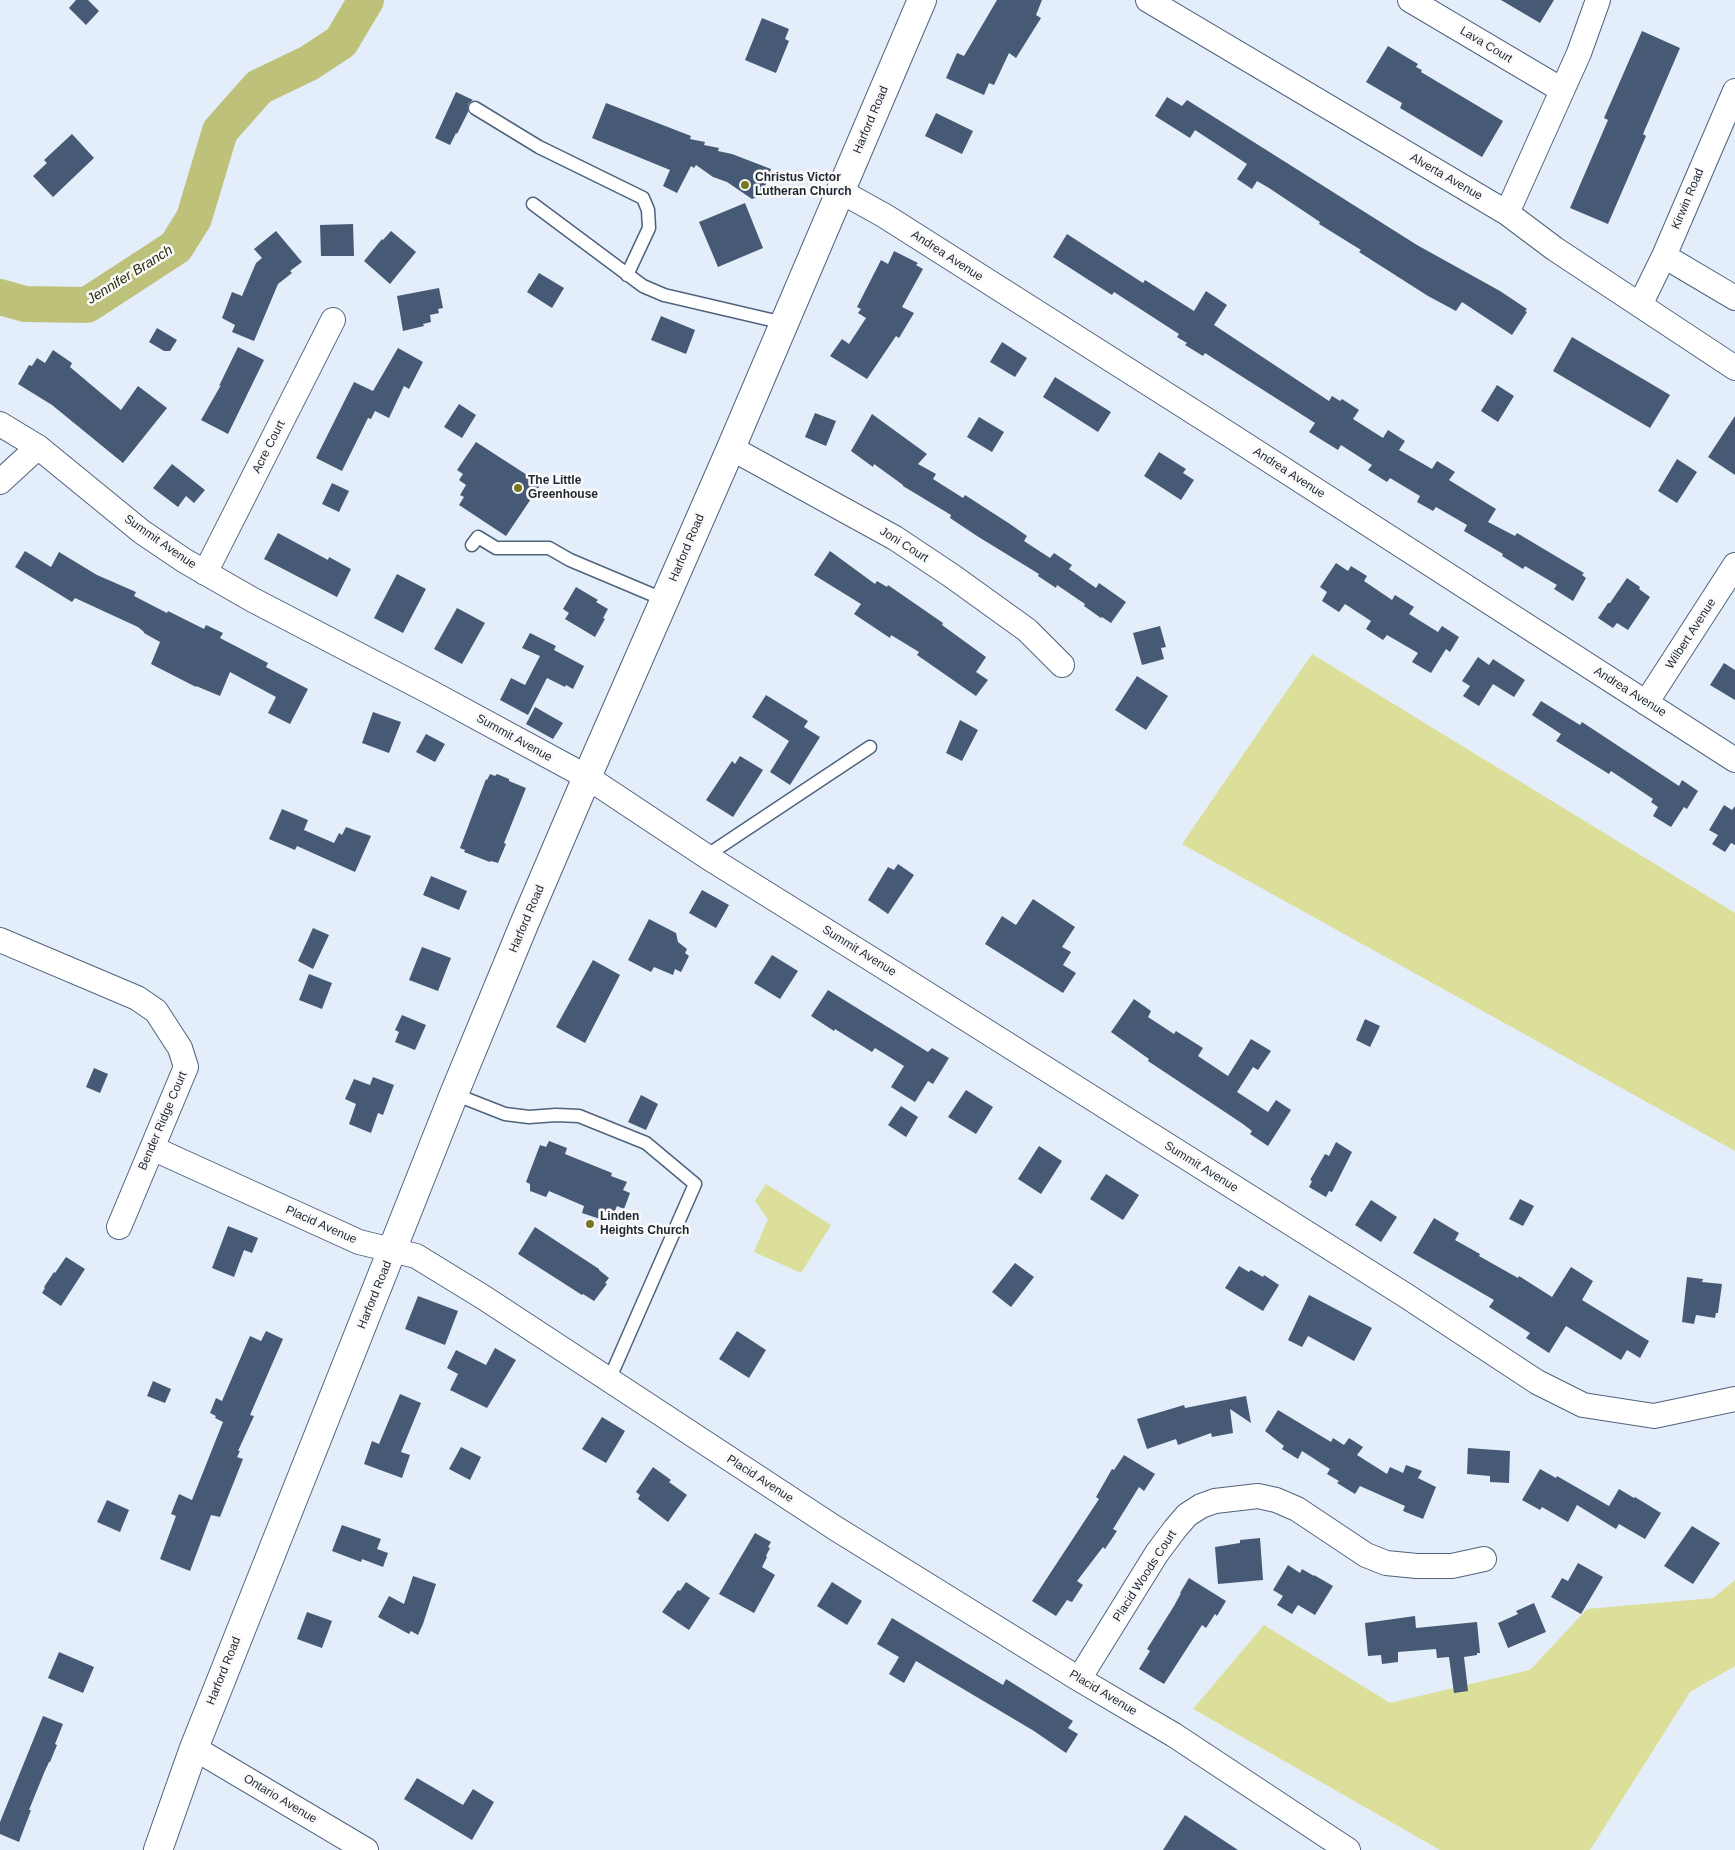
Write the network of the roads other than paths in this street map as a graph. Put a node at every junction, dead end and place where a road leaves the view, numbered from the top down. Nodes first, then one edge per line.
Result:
1 (922, 0) edge
2 (1148, 0) edge
3 (1410, 0) edge
4 (1598, 0) edge
5 (1562, 90) junction
6 (1733, 101) edge
7 (475, 108) dead end
8 (840, 191) junction
9 (534, 204) dead end
10 (1507, 213) junction
11 (1664, 256) junction
12 (627, 275) junction
13 (1735, 298) edge
14 (1640, 305) junction
15 (333, 320) dead end
16 (784, 323) junction
17 (1735, 368) edge
18 (0, 424) edge
19 (38, 447) junction
20 (730, 448) junction
21 (0, 482) edge
22 (472, 545) dead end
23 (1735, 565) edge
24 (206, 574) junction
25 (665, 600) junction
26 (1062, 665) dead end
27 (1646, 703) junction
28 (870, 748) dead end
29 (1735, 760) edge
30 (586, 777) junction
31 (706, 856) junction
32 (0, 940) edge
33 (454, 1094) junction
34 (152, 1148) junction
35 (119, 1227) dead end
36 (392, 1250) junction
37 (609, 1380) junction
38 (1735, 1400) edge
39 (1484, 1559) dead end
40 (1079, 1679) junction
41 (194, 1748) junction
42 (158, 1850) edge
43 (366, 1850) edge
44 (1348, 1850) edge

1 - 8 main road, Harford Road
2 - 10 street, Alverta Avenue
3 - 5 street, Lava Court
4 - 5 street
5 - 10 street
6 - 11 street, Kirwin Road
7 - 12 lane
8 - 16 main road, Harford Road
8 - 27 street, Andrea Avenue
9 - 12 lane
10 - 14 street, Alverta Avenue
11 - 13 street
11 - 14 street, Kirwin Road
12 - 16 lane
14 - 17 street, Alverta Avenue
15 - 24 street, Acre Court
16 - 20 main road, Harford Road
18 - 19 street, Summit Avenue
19 - 21 street
19 - 24 street, Summit Avenue
20 - 25 main road, Harford Road
20 - 26 street, Joni Court
22 - 25 lane
23 - 27 street, Wilbert Avenue
24 - 30 street, Summit Avenue
25 - 30 main road, Harford Road
27 - 29 street, Andrea Avenue
28 - 31 lane
30 - 31 street, Summit Avenue
30 - 33 main road, Harford Road
31 - 38 street, Summit Avenue
32 - 34 street, Bender Ridge Court
33 - 36 main road, Harford Road
33 - 37 lane
34 - 35 street, Bender Ridge Court
34 - 36 street, Placid Avenue
36 - 37 street, Placid Avenue
36 - 41 main road, Harford Road
37 - 40 street, Placid Avenue
39 - 40 street, Placid Woods Court
40 - 44 street, Placid Avenue
41 - 42 main road, Harford Road
41 - 43 street, Ontario Avenue

